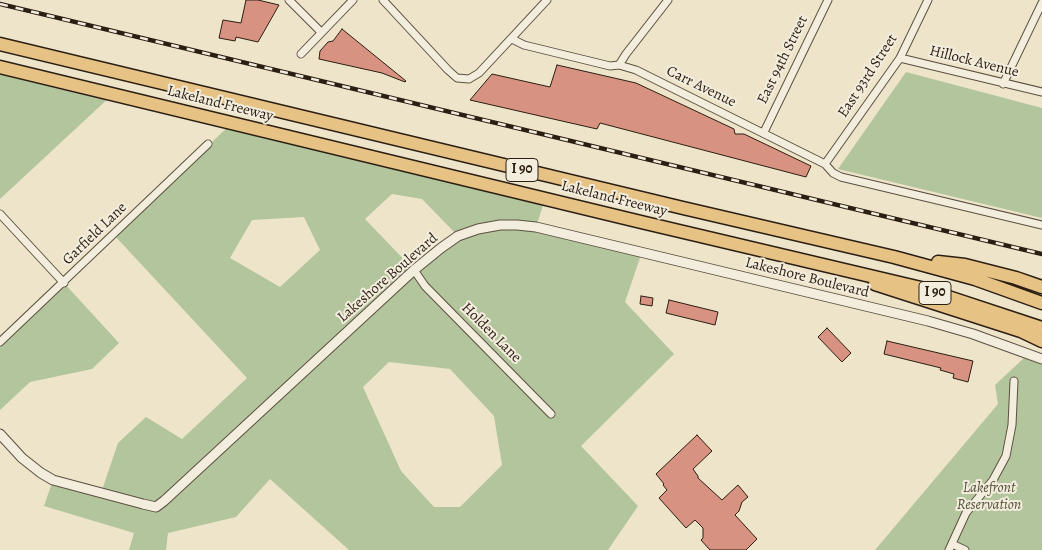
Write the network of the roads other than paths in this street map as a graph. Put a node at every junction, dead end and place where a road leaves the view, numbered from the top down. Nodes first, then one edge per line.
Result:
1 (289, 0) edge
2 (353, 0) edge
3 (383, 0) edge
4 (547, 0) edge
5 (668, 0) edge
6 (828, 0) edge
7 (928, 0) edge
8 (1042, 3) edge
9 (321, 32) junction
10 (512, 39) junction
11 (0, 44) edge
12 (301, 54) dead end
13 (900, 58) junction
14 (619, 65) junction
15 (0, 67) edge
16 (1003, 84) junction
17 (1042, 92) edge
18 (764, 132) junction
19 (208, 144) dead end
20 (825, 164) junction
21 (0, 214) edge
22 (1042, 225) edge
23 (894, 258) junction
24 (826, 266) junction
25 (414, 270) junction
26 (64, 283) junction
27 (1042, 287) edge
28 (1042, 302) edge
29 (1042, 328) edge
30 (1042, 341) edge
31 (0, 342) edge
32 (1042, 359) edge
33 (1014, 381) dead end
34 (551, 414) dead end
35 (0, 434) edge
36 (951, 547) edge
37 (966, 550) edge

1 - 9 street
2 - 9 street
3 - 10 street
4 - 10 street
5 - 14 street
6 - 18 street, East 94th Street
7 - 13 street, East 93rd Street
8 - 16 street
9 - 12 street
10 - 14 street, Carr Avenue
11 - 23 highway, Lakeland Freeway / I 90
13 - 16 street, Hillock Avenue
13 - 20 street, East 93rd Street
14 - 18 street, Carr Avenue
15 - 24 highway, Lakeland Freeway / I 90
16 - 17 street, Hillock Avenue
18 - 20 street, Carr Avenue
19 - 26 street, Garfield Lane
20 - 22 street, Carr Avenue
21 - 26 street
23 - 27 highway
23 - 28 highway, Lakeland Freeway / I 90
24 - 29 highway, Lakeland Freeway / I 90
24 - 30 highway
25 - 32 street, Lakeshore Boulevard
25 - 34 street, Holden Lane
25 - 35 street, Lakeshore Boulevard
26 - 31 street, Garfield Lane
33 - 36 street
36 - 37 street

